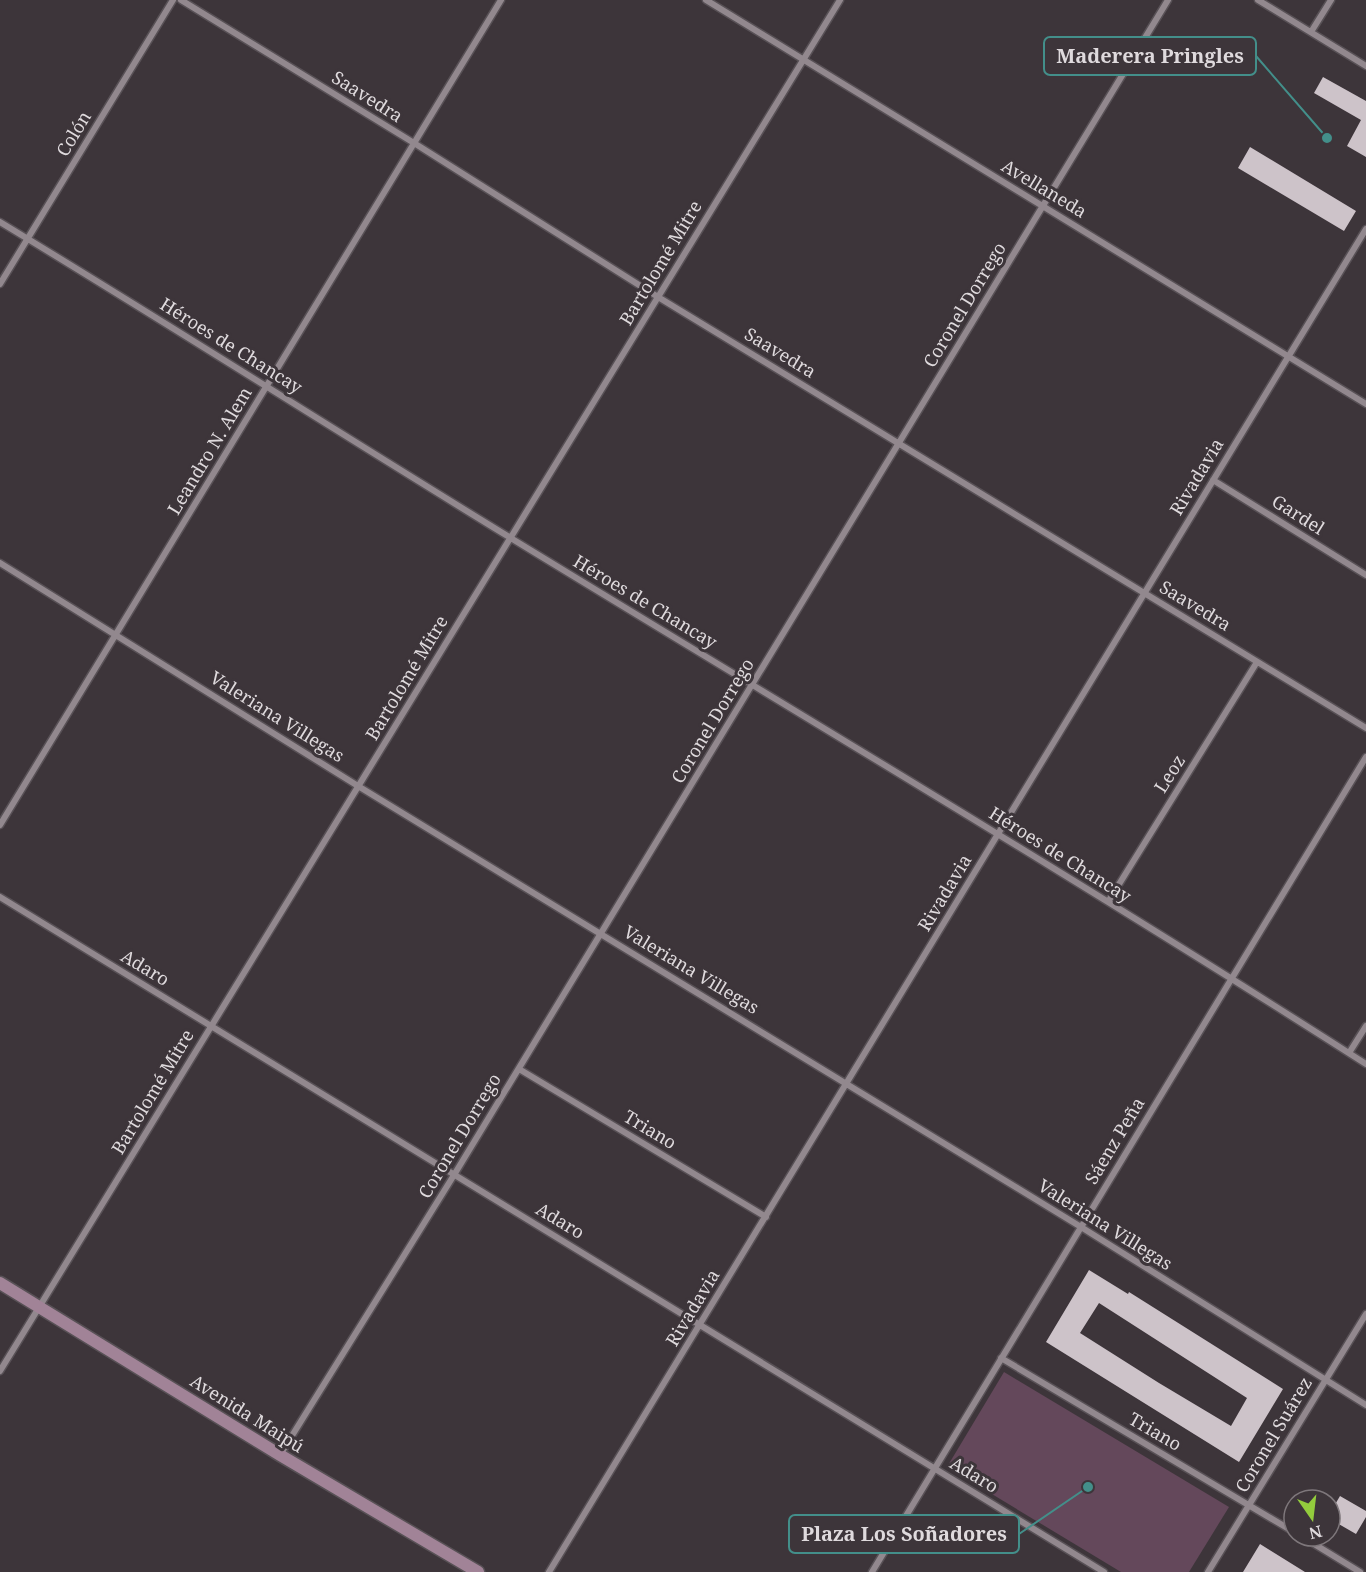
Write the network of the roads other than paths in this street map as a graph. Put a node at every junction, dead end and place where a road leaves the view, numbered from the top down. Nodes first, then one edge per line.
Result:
1 (173, 0) edge
2 (181, 0) edge
3 (501, 0) edge
4 (706, 0) edge
5 (840, 0) edge
6 (1168, 0) edge
7 (1258, 0) edge
8 (1331, 0) edge
9 (1311, 33) junction
10 (803, 60) junction
11 (1366, 66) edge
12 (414, 143) junction
13 (1043, 206) junction
14 (0, 222) edge
15 (1366, 229) edge
16 (28, 238) junction
17 (0, 284) edge
18 (658, 297) junction
19 (1289, 356) junction
20 (267, 385) junction
21 (1366, 404) edge
22 (899, 442) junction
23 (1213, 480) junction
24 (510, 538) junction
25 (0, 563) edge
26 (1366, 575) edge
27 (1145, 593) junction
28 (116, 634) junction
29 (1257, 662) junction
30 (752, 684) junction
31 (1366, 728) edge
32 (1366, 757) edge
33 (358, 786) junction
34 (0, 825) edge
35 (998, 835) junction
36 (0, 897) edge
37 (1108, 902) junction
38 (601, 933) junction
39 (1232, 978) junction
40 (212, 1026) junction
41 (1366, 1026) edge
42 (1349, 1053) junction
43 (1366, 1064) edge
44 (519, 1069) junction
45 (847, 1083) junction
46 (454, 1175) junction
47 (766, 1217) junction
48 (1081, 1227) junction
49 (0, 1283) edge
50 (39, 1307) junction
51 (1366, 1314) edge
52 (700, 1325) junction
53 (1001, 1358) junction
54 (0, 1371) edge
55 (1325, 1380) junction
56 (1366, 1405) edge
57 (280, 1455) junction
58 (934, 1468) junction
59 (1250, 1504) junction
60 (1282, 1524) edge
61 (1321, 1548) edge
62 (478, 1572) edge
63 (549, 1572) edge
64 (872, 1572) edge
65 (1104, 1572) edge
66 (1208, 1572) edge
67 (1360, 1572) edge

1 - 16 street, Colón
2 - 12 street, Saavedra
3 - 12 street, Leandro N. Alem
4 - 10 street, Avellaneda
5 - 10 street, Bartolomé Mitre
6 - 13 street, Coronel Dorrego
7 - 9 street
8 - 9 street
9 - 11 street
10 - 13 street, Avellaneda
10 - 18 street, Bartolomé Mitre
12 - 18 street, Saavedra
12 - 20 street, Leandro N. Alem
13 - 19 street, Avellaneda
13 - 22 street, Coronel Dorrego
14 - 16 street, Héroes de Chancay
15 - 19 street, Rivadavia
16 - 17 street, Colón
16 - 20 street, Héroes de Chancay
18 - 22 street, Saavedra
18 - 24 street, Bartolomé Mitre
19 - 21 street, Avellaneda
19 - 23 street, Rivadavia
20 - 24 street, Héroes de Chancay
20 - 28 street, Leandro N. Alem
22 - 27 street, Saavedra
22 - 30 street, Coronel Dorrego
23 - 26 street, Gardel
23 - 27 street, Rivadavia
24 - 30 street, Héroes de Chancay
24 - 33 street, Bartolomé Mitre
25 - 28 street, Valeriana Villegas
27 - 29 street, Saavedra
27 - 35 street, Rivadavia
28 - 33 street, Valeriana Villegas
28 - 34 street, Leandro N. Alem
29 - 31 street, Saavedra
29 - 37 street, Leoz
30 - 35 street, Héroes de Chancay
30 - 38 street, Coronel Dorrego
32 - 39 street, Sáenz Peña
33 - 38 street, Valeriana Villegas
33 - 40 street, Bartolomé Mitre
35 - 37 street, Héroes de Chancay
35 - 45 street, Rivadavia
36 - 40 street, Adaro
37 - 39 street, Héroes de Chancay
38 - 44 street, Coronel Dorrego
38 - 45 street, Valeriana Villegas
39 - 42 street, Héroes de Chancay
39 - 48 street, Sáenz Peña
40 - 46 street, Adaro
40 - 50 street, Bartolomé Mitre
41 - 42 street
42 - 43 street, Héroes de Chancay
44 - 46 street, Coronel Dorrego
44 - 47 street, Triano
45 - 47 street, Rivadavia
45 - 48 street, Valeriana Villegas
46 - 52 street, Adaro
46 - 57 street, Coronel Dorrego
47 - 52 street, Rivadavia
48 - 53 street, Sáenz Peña
48 - 55 street, Valeriana Villegas
49 - 50 main road, Avenida Maipú
50 - 54 street, Bartolomé Mitre
50 - 57 main road, Avenida Maipú
51 - 55 street, Coronel Suárez
52 - 58 street, Adaro
52 - 63 street, Rivadavia
53 - 58 street, Sáenz Peña
53 - 59 street, Triano
55 - 56 street, Valeriana Villegas
55 - 59 street, Coronel Suárez
57 - 62 main road, Avenida Maipú
58 - 64 street, Sáenz Peña
58 - 65 street, Adaro
59 - 60 street, Triano
59 - 66 street, Coronel Suárez
61 - 67 street

